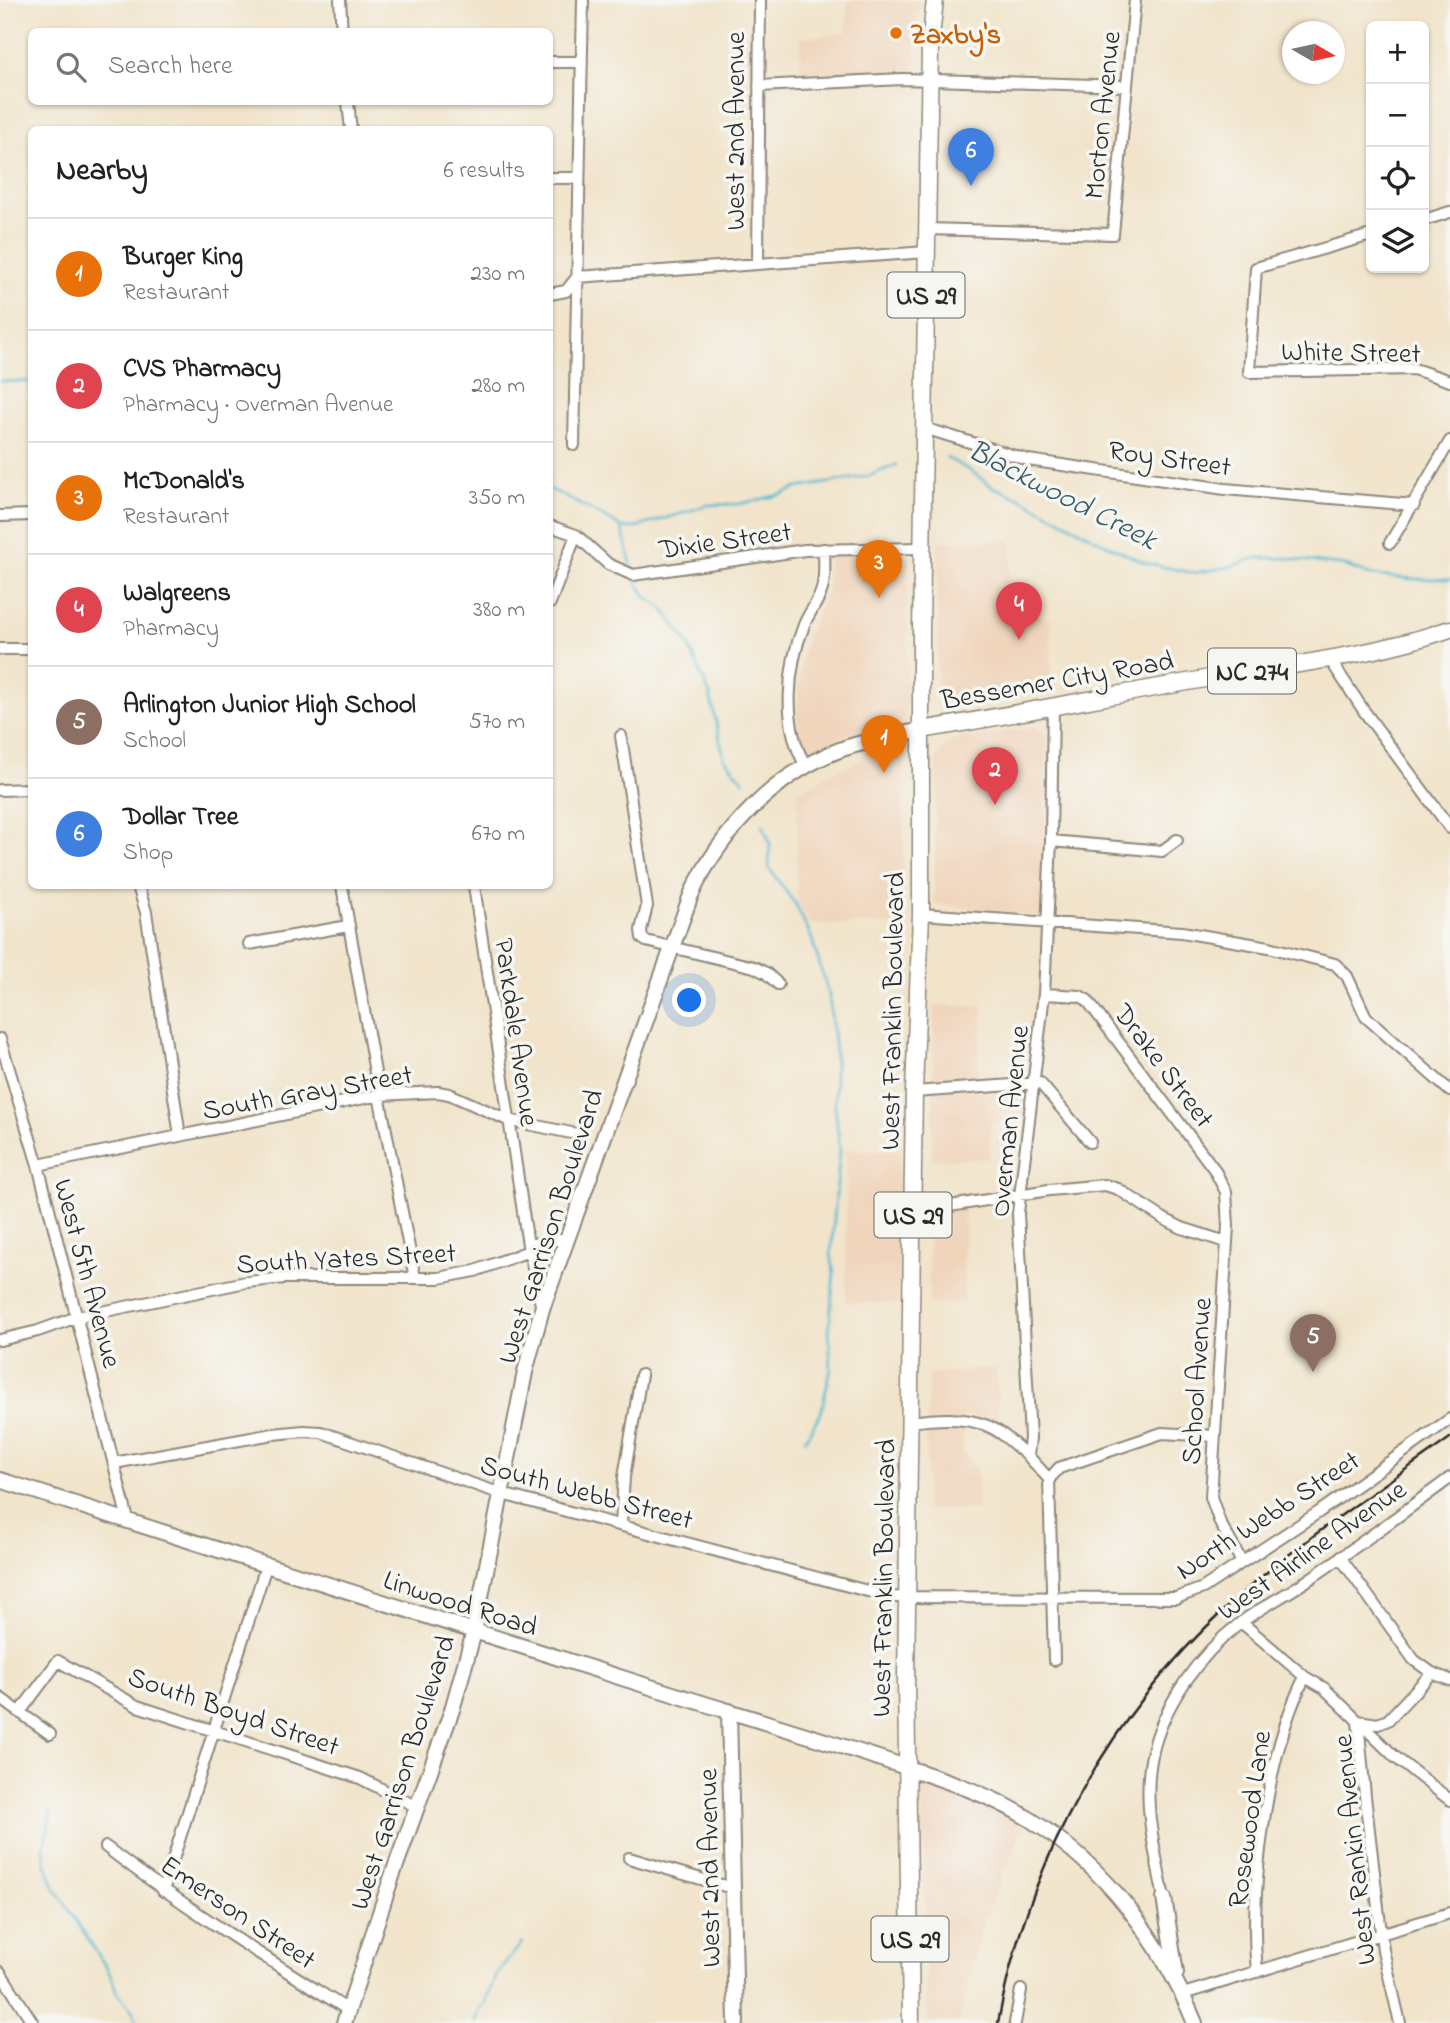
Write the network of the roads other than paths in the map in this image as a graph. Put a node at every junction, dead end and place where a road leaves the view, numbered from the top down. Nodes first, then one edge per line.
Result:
1 (340, 0) edge
2 (583, 0) edge
3 (760, 0) edge
4 (935, 0) edge
5 (1135, 0) edge
6 (342, 28) edge
7 (553, 62) edge
8 (582, 62) junction
9 (929, 80) junction
10 (759, 86) junction
11 (1126, 86) junction
12 (348, 105) edge
13 (351, 126) edge
14 (553, 178) edge
15 (579, 178) junction
16 (1450, 212) edge
17 (1429, 218) edge
18 (927, 229) junction
19 (1366, 236) edge
20 (927, 252) junction
21 (758, 263) junction
22 (577, 277) junction
23 (553, 293) edge
24 (1450, 381) edge
25 (924, 428) junction
26 (1450, 441) edge
27 (574, 445) dead end
28 (1414, 505) junction
29 (28, 515) edge
30 (0, 516) edge
31 (553, 527) edge
32 (576, 535) junction
33 (1390, 543) dead end
34 (923, 548) junction
35 (824, 549) junction
36 (553, 595) edge
37 (1450, 629) edge
38 (0, 649) edge
39 (28, 649) edge
40 (1329, 658) junction
41 (1053, 705) junction
42 (920, 730) junction
43 (621, 736) dead end
44 (806, 766) junction
45 (28, 789) edge
46 (0, 790) edge
47 (1450, 828) edge
48 (1177, 840) dead end
49 (1051, 841) junction
50 (139, 889) edge
51 (342, 889) edge
52 (474, 889) edge
53 (921, 914) junction
54 (1048, 922) junction
55 (348, 926) junction
56 (249, 944) dead end
57 (672, 947) junction
58 (778, 984) dead end
59 (1044, 994) junction
60 (0, 1039) edge
61 (1032, 1082) junction
62 (1450, 1091) edge
63 (914, 1092) junction
64 (379, 1095) junction
65 (508, 1120) junction
66 (581, 1135) dead end
67 (180, 1136) junction
68 (1090, 1142) dead end
69 (37, 1165) junction
70 (1019, 1195) junction
71 (1226, 1196) joint
72 (913, 1212) junction
73 (567, 1237) junction
74 (1226, 1242) junction
75 (528, 1248) junction
76 (415, 1278) junction
77 (542, 1309) junction
78 (77, 1317) junction
79 (0, 1340) edge
80 (641, 1376) dead end
81 (1450, 1419) edge
82 (910, 1422) junction
83 (1215, 1436) junction
84 (1028, 1456) junction
85 (114, 1463) junction
86 (1049, 1479) junction
87 (0, 1480) edge
88 (1449, 1480) edge
89 (502, 1494) junction
90 (128, 1521) junction
91 (621, 1525) junction
92 (1340, 1557) junction
93 (1241, 1562) junction
94 (266, 1566) junction
95 (908, 1598) junction
96 (1052, 1598) junction
97 (1241, 1622) junction
98 (474, 1632) junction
99 (1054, 1660) dead end
100 (1432, 1673) junction
101 (1305, 1677) junction
102 (1450, 1680) edge
103 (0, 1698) edge
104 (729, 1711) junction
105 (20, 1712) junction
106 (1359, 1721) junction
107 (215, 1730) junction
108 (50, 1734) dead end
109 (907, 1768) junction
110 (1450, 1800) edge
111 (417, 1807) junction
112 (106, 1847) dead end
113 (629, 1858) dead end
114 (732, 1888) junction
115 (163, 1891) junction
116 (1164, 1898) junction
117 (1450, 1913) edge
118 (1167, 1915) junction
119 (1139, 1920) junction
120 (1381, 1933) junction
121 (1152, 1939) junction
122 (0, 1972) edge
123 (1257, 1972) junction
124 (1180, 1989) junction
125 (1021, 1990) dead end
126 (346, 2017) edge
127 (33, 2023) edge
128 (736, 2023) edge
129 (911, 2023) edge
130 (1015, 2023) edge
131 (1195, 2023) edge
132 (1400, 2023) edge

1 - 6 street
2 - 8 street
3 - 10 street, West 2nd Avenue
4 - 9 main road, West Franklin Boulevard / US 29
5 - 11 street, Morton Avenue
7 - 8 street
8 - 15 street
9 - 10 street
9 - 11 street
9 - 18 main road, West Franklin Boulevard / US 29
10 - 21 street, West 2nd Avenue
11 - 18 street, Morton Avenue
12 - 13 street
14 - 15 street
15 - 22 street
16 - 17 street
18 - 20 main road, West Franklin Boulevard / US 29
19 - 24 street, White Street
20 - 21 street
20 - 25 main road, West Franklin Boulevard / US 29
21 - 22 street
22 - 23 street
22 - 27 street
25 - 28 street, Roy Street
25 - 34 main road, West Franklin Boulevard / US 29
26 - 28 street
28 - 33 street
29 - 30 street
31 - 32 street, Dixie Street
32 - 35 street, Dixie Street
32 - 36 street
34 - 35 street, Dixie Street
34 - 42 main road, West Franklin Boulevard / US 29
35 - 44 street
37 - 40 main road, Bessemer City Road / NC 274
38 - 39 street
40 - 41 main road, Bessemer City Road / NC 274
40 - 47 street
41 - 42 main road, Bessemer City Road / NC 274
41 - 49 street, Overman Avenue
42 - 44 main road, West Garrison Boulevard
42 - 53 main road, West Franklin Boulevard / US 29
43 - 57 street
44 - 57 main road, West Garrison Boulevard
45 - 46 street
48 - 49 street
49 - 54 street, Overman Avenue
50 - 67 street
51 - 55 street
52 - 65 street, Parkdale Avenue
53 - 54 street
53 - 63 main road, West Franklin Boulevard / US 29
54 - 59 street, Overman Avenue
54 - 62 street
55 - 56 street
55 - 64 street
57 - 58 street
57 - 73 main road, West Garrison Boulevard
59 - 61 street, Overman Avenue
59 - 71 street, Drake Street
60 - 69 street, West 5th Avenue
61 - 63 street
61 - 68 street
61 - 70 street, Overman Avenue
63 - 72 main road, West Franklin Boulevard / US 29
64 - 65 street, South Gray Street
64 - 67 street, South Gray Street
64 - 76 street
65 - 66 street, South Gray Street
65 - 75 street, Parkdale Avenue
67 - 69 street, South Gray Street
69 - 78 street, West 5th Avenue
70 - 72 street
70 - 74 street
70 - 84 street, Overman Avenue
71 - 74 street, School Avenue
72 - 82 main road, West Franklin Boulevard / US 29
73 - 75 street, South Yates Street
73 - 77 main road, West Garrison Boulevard
74 - 83 street, School Avenue
75 - 76 street, South Yates Street
75 - 77 street, Parkdale Avenue
76 - 78 street, South Yates Street
77 - 89 main road, West Garrison Boulevard
78 - 79 street, South Yates Street
78 - 85 street, West 5th Avenue
80 - 91 street
81 - 93 street, North Webb Street
82 - 84 street
82 - 95 main road, West Franklin Boulevard / US 29
83 - 86 street
83 - 93 street, School Avenue
84 - 86 street
85 - 89 street, South Webb Street
85 - 90 street, West 5th Avenue
86 - 96 street
87 - 90 main road, Linwood Road
88 - 92 street, West Airline Avenue
89 - 91 street, South Webb Street
89 - 98 main road, West Garrison Boulevard
90 - 94 main road, Linwood Road
91 - 95 street, South Webb Street
92 - 97 street, West Airline Avenue
92 - 100 street
93 - 96 street, North Webb Street
94 - 98 main road, Linwood Road
94 - 107 street
95 - 96 street, South Webb Street
95 - 109 main road, West Franklin Boulevard / US 29
96 - 99 street
97 - 101 street
97 - 116 street, West Airline Avenue
98 - 104 main road, Linwood Road
98 - 111 main road, West Garrison Boulevard
100 - 102 street
100 - 106 street, West Rankin Avenue
101 - 106 street
101 - 123 street, Rosewood Lane
103 - 105 street
104 - 109 main road, Linwood Road
104 - 114 main road, West 2nd Avenue
105 - 107 street, South Boyd Street
105 - 108 street
106 - 110 street
106 - 120 street, West Rankin Avenue
107 - 111 street, South Boyd Street
107 - 115 street
109 - 119 main road, Linwood Road
109 - 129 main road, West Franklin Boulevard / US 29
111 - 126 main road, West Garrison Boulevard
112 - 115 street, Emerson Street
113 - 114 street
114 - 128 main road, West 2nd Avenue
115 - 126 street, Emerson Street
116 - 118 main road
116 - 119 main road
117 - 120 street
118 - 121 main road
118 - 124 main road
119 - 121 main road, Linwood Road
120 - 123 street
120 - 132 street, West Rankin Avenue
121 - 124 main road, Linwood Road
122 - 127 street
123 - 124 street
124 - 131 main road
125 - 130 street

